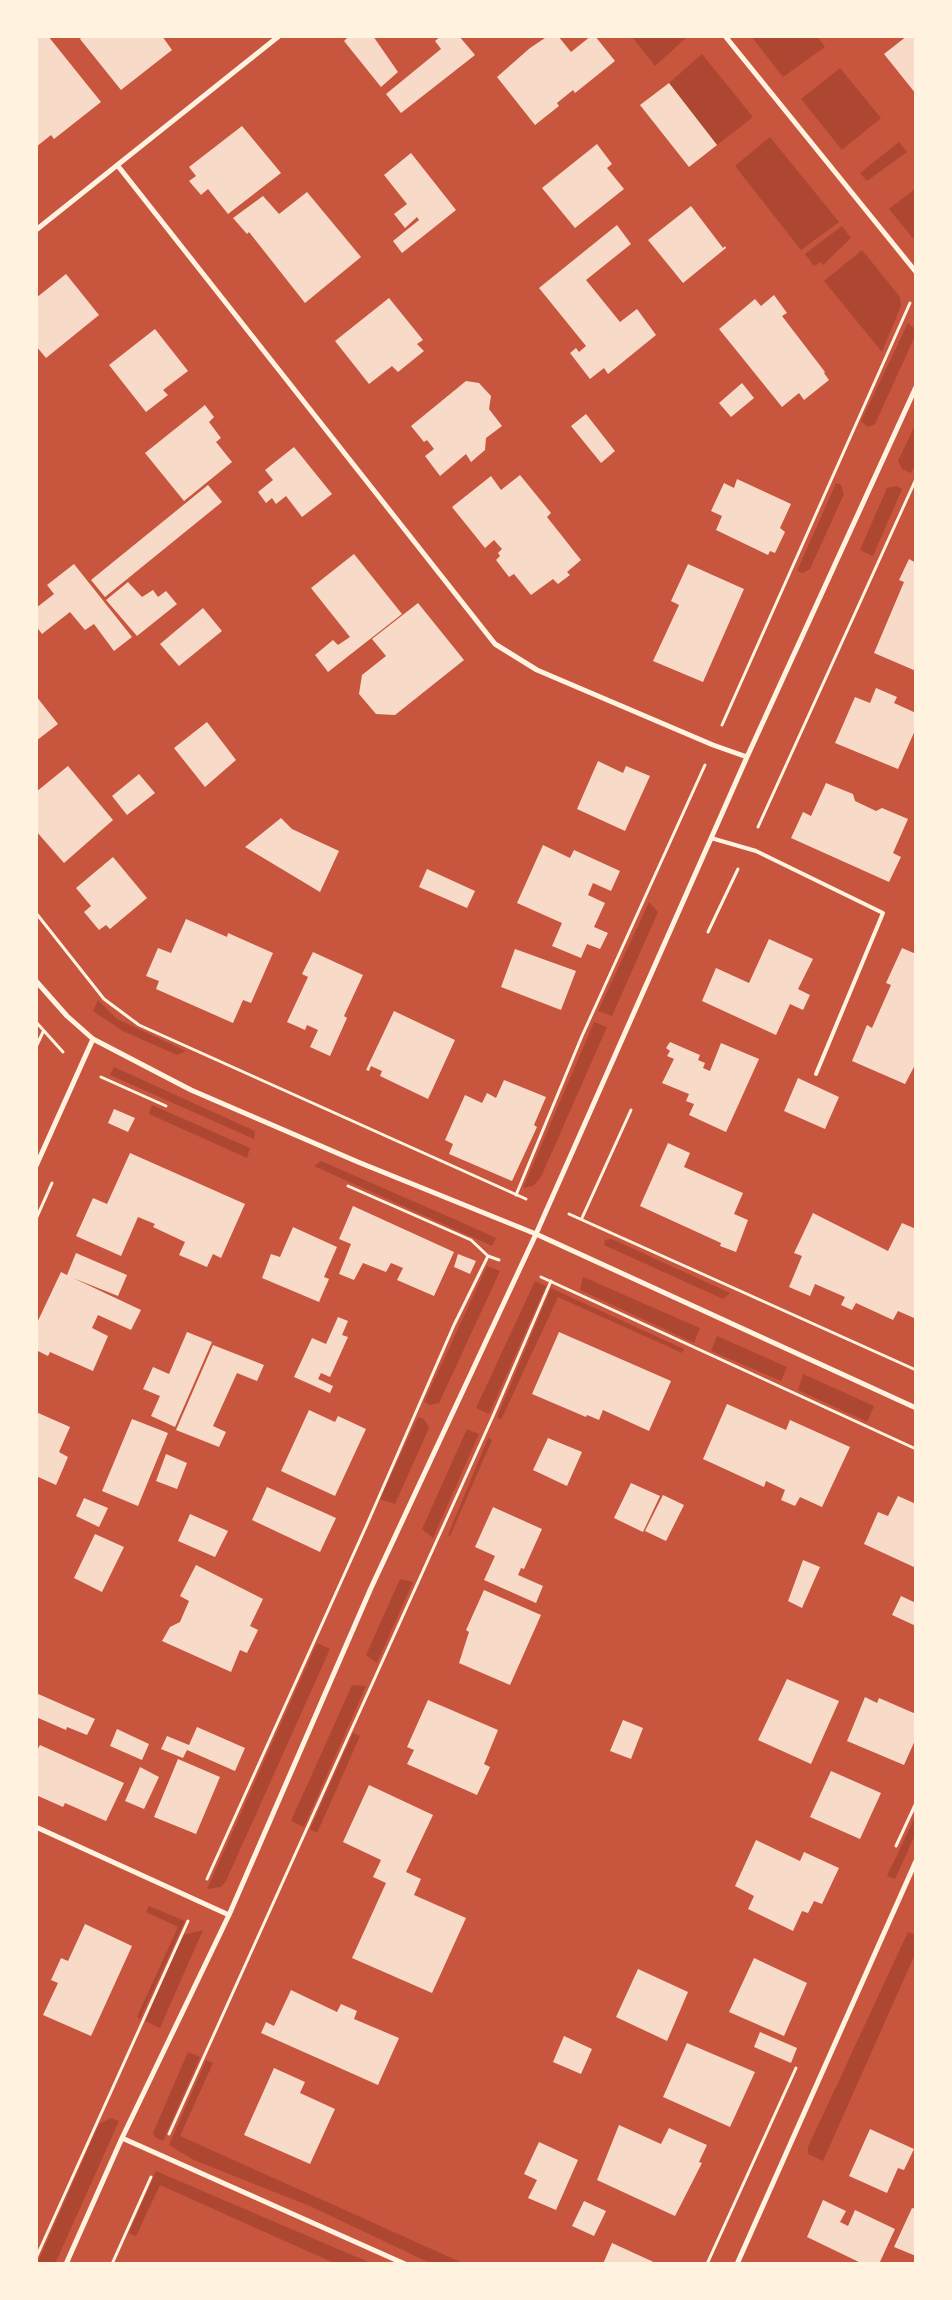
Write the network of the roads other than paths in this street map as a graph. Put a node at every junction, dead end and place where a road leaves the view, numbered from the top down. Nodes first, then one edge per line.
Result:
1 (278, 36) edge
2 (725, 36) edge
3 (118, 166) junction
4 (36, 230) edge
5 (916, 272) edge
6 (916, 387) edge
7 (747, 757) junction
8 (711, 838) junction
9 (36, 981) edge
10 (93, 1039) junction
11 (816, 1074) dead end
12 (36, 1166) edge
13 (536, 1234) junction
14 (916, 1408) edge
15 (36, 1827) edge
16 (916, 1861) edge
17 (229, 1915) junction
18 (122, 2138) junction
19 (66, 2264) edge
20 (405, 2264) edge
21 (737, 2264) edge

1 - 3 street
2 - 5 street
3 - 4 street
3 - 7 street
6 - 7 street
7 - 8 street
8 - 11 lane
8 - 13 street
9 - 10 street
10 - 12 street
10 - 13 street
13 - 14 street
13 - 17 street
15 - 17 street
16 - 21 street
17 - 18 street
18 - 19 street
18 - 20 street

